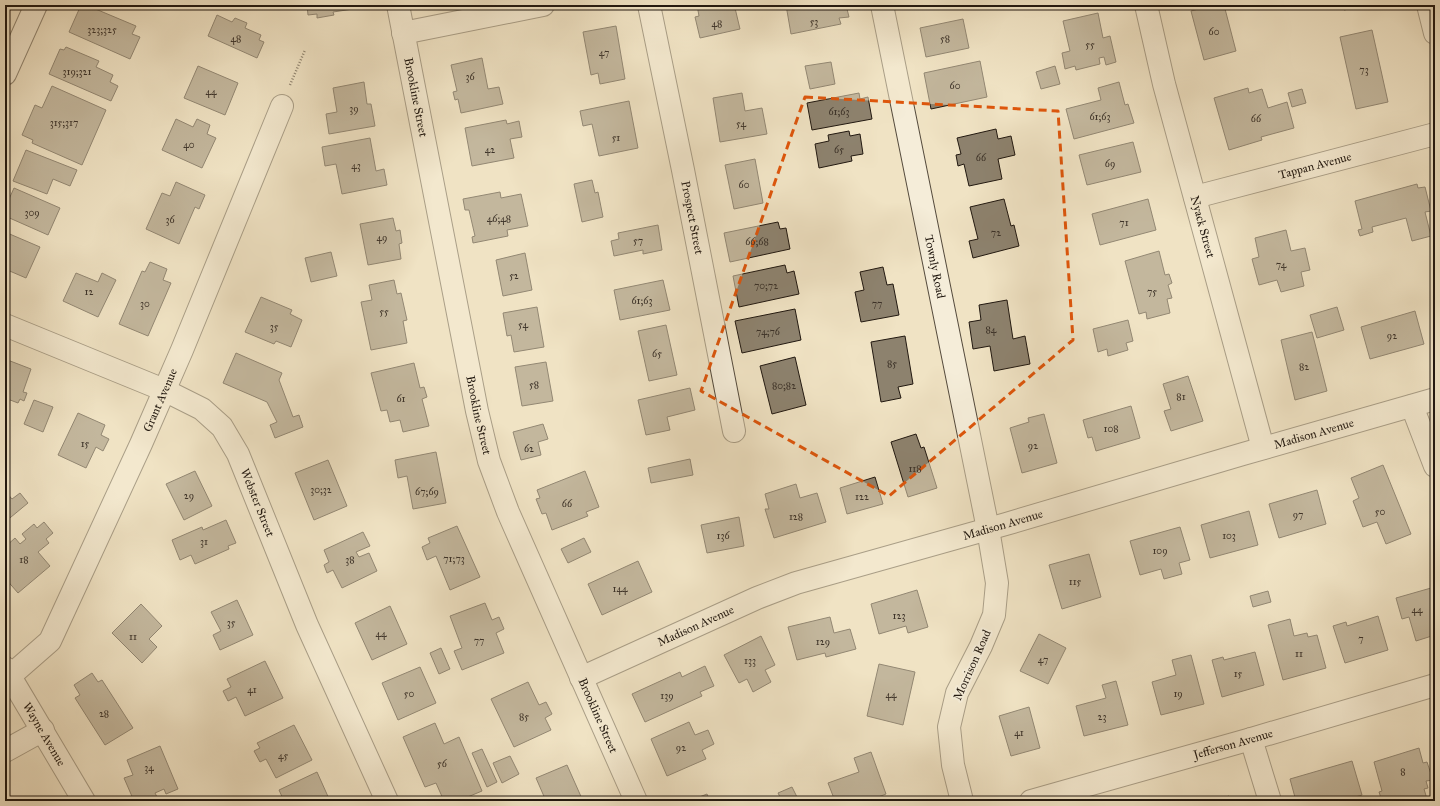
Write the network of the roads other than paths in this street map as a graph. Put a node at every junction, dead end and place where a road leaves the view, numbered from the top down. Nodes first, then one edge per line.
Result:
1 (36, 5) edge
2 (398, 5) edge
3 (543, 5) edge
4 (649, 5) edge
5 (882, 5) edge
6 (1146, 5) edge
7 (1428, 5) edge
8 (403, 33) junction
9 (1435, 33) edge
10 (5, 74) edge
11 (282, 106) road end
12 (1435, 134) edge
13 (1195, 197) junction
14 (5, 325) edge
15 (164, 390) junction
16 (1435, 399) edge
17 (1412, 406) junction
18 (734, 431) dead end
19 (1263, 448) junction
20 (1435, 466) edge
21 (988, 529) junction
22 (8, 672) edge
23 (581, 678) junction
24 (1435, 685) edge
25 (43, 730) junction
26 (1251, 739) junction
27 (5, 750) edge
28 (84, 801) edge
29 (387, 801) edge
30 (636, 801) edge
31 (962, 801) edge
32 (1031, 801) edge
33 (1270, 801) edge

1 - 10 street
2 - 8 street, Brookline Street
3 - 8 street
4 - 18 street, Prospect Street
5 - 21 street, Townly Road
6 - 13 street, Nyack Street
7 - 9 street
8 - 23 street, Brookline Street
11 - 15 street, Grant Avenue
12 - 13 street, Tappan Avenue
13 - 19 street, Nyack Street
14 - 15 street, Webster Street
15 - 22 street, Grant Avenue
15 - 29 street, Webster Street
16 - 17 street, Madison Avenue
17 - 19 street, Madison Avenue
17 - 20 street
19 - 21 street, Madison Avenue
21 - 23 street, Madison Avenue
21 - 31 street, Morrison Road
22 - 25 street, Wayne Avenue
23 - 30 street, Brookline Street
24 - 26 street, Jefferson Avenue
25 - 27 street
25 - 28 street, Wayne Avenue
26 - 32 street, Jefferson Avenue
26 - 33 street

